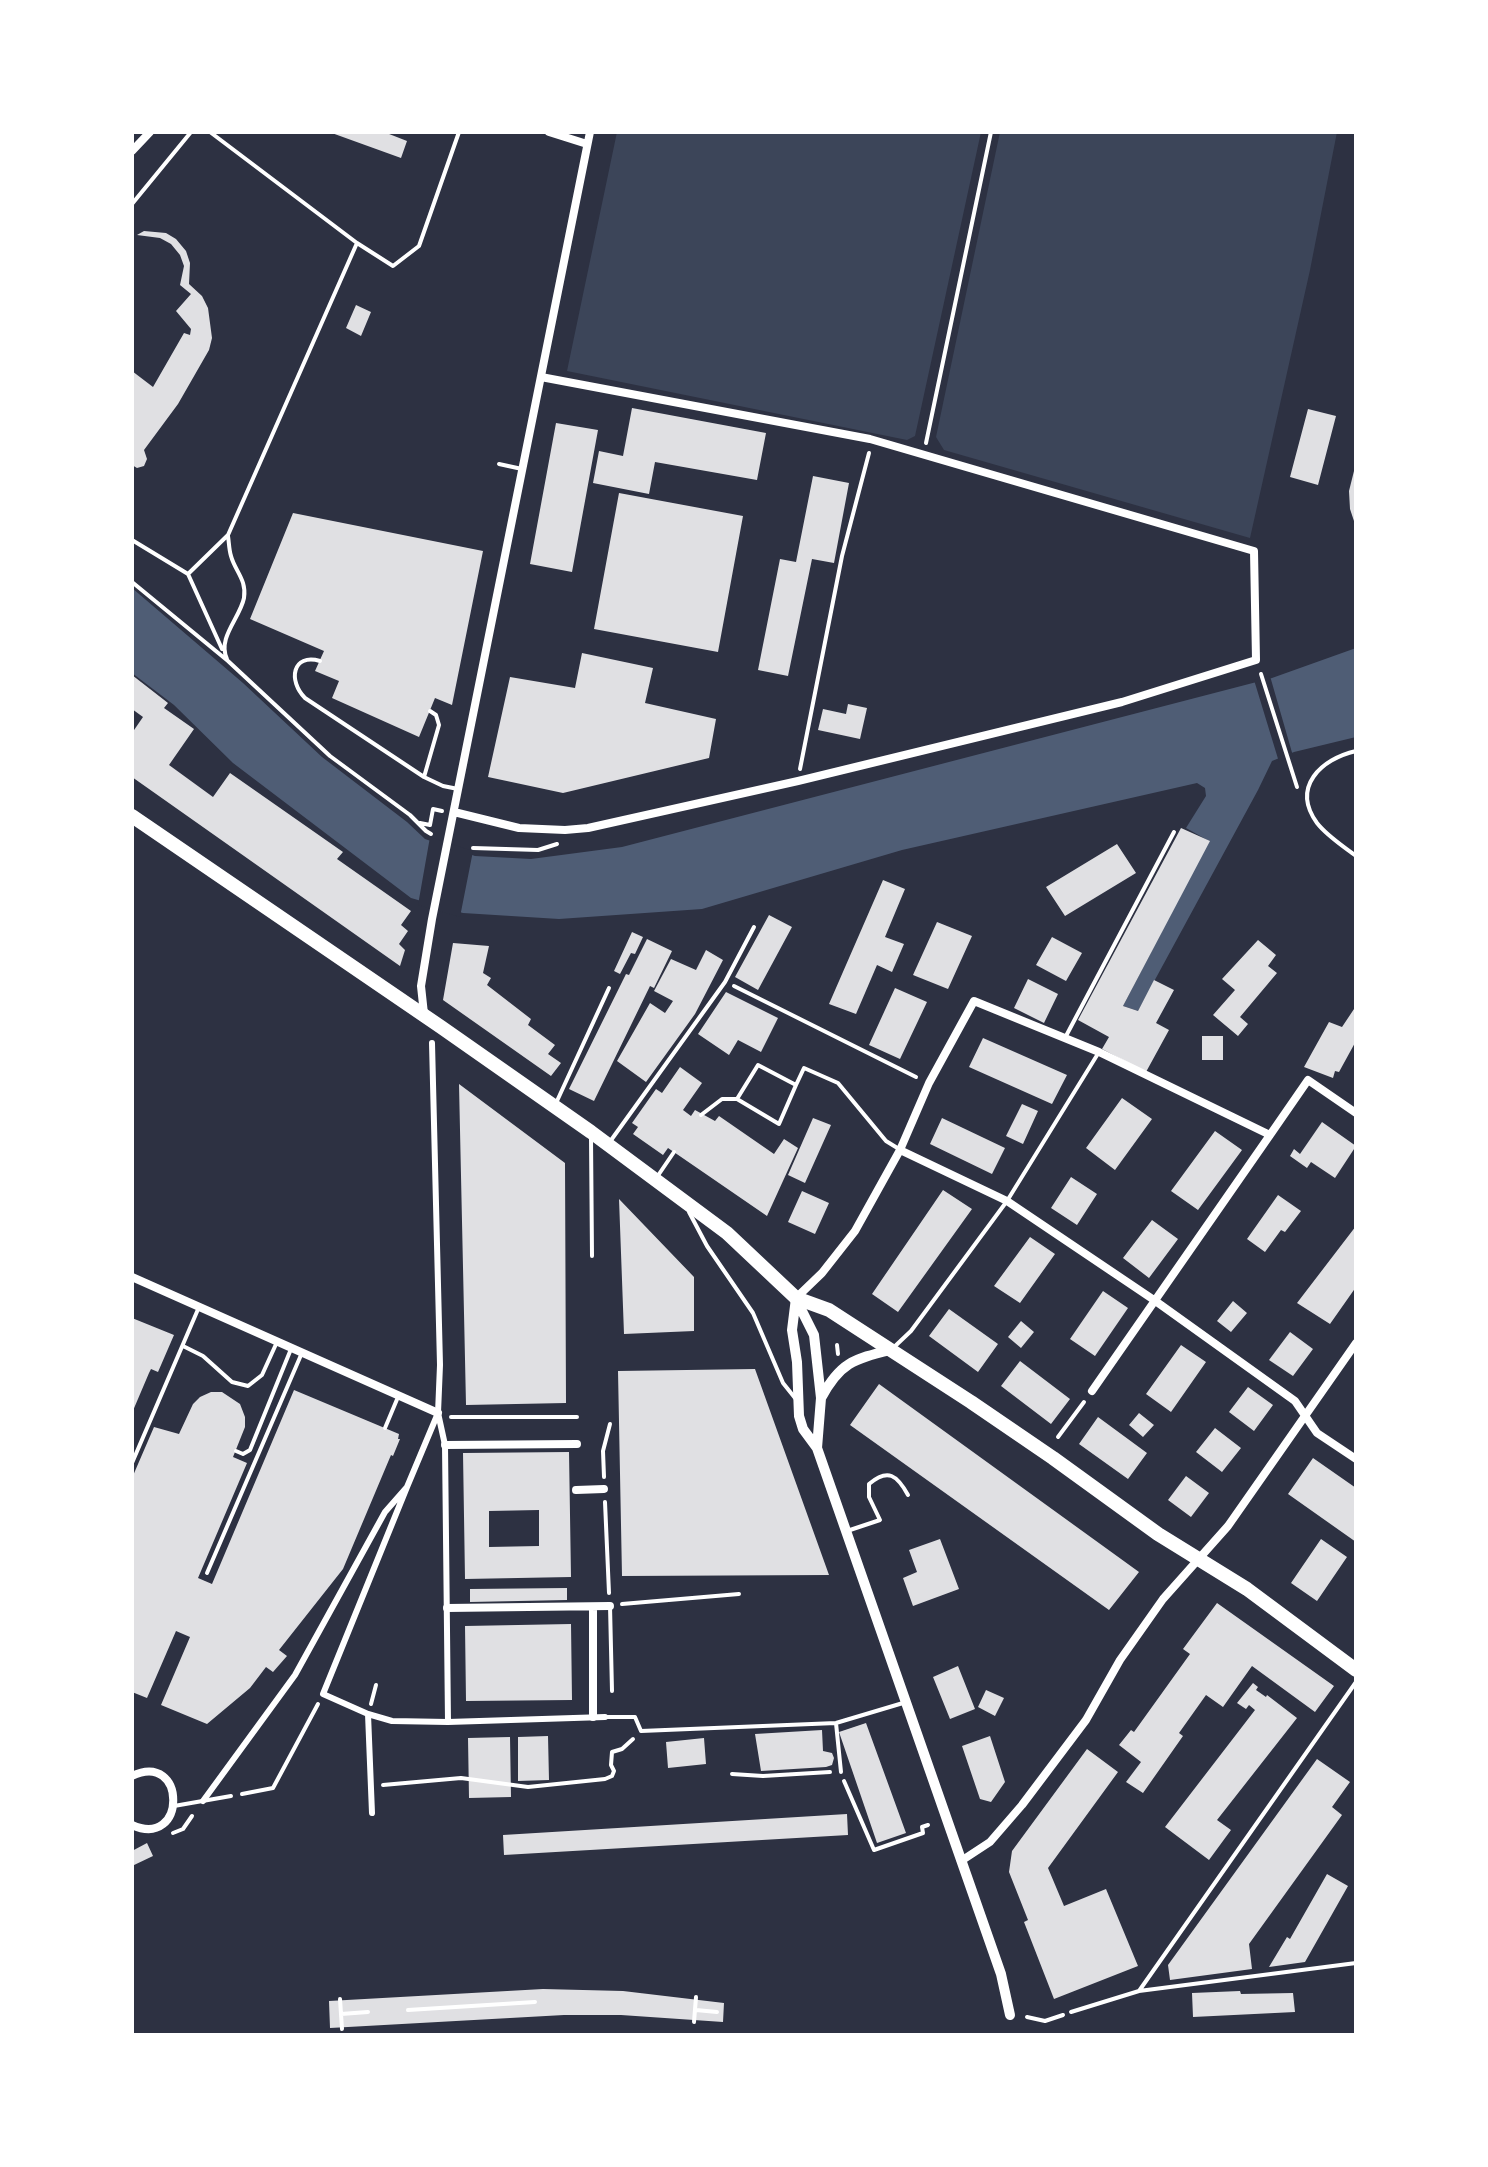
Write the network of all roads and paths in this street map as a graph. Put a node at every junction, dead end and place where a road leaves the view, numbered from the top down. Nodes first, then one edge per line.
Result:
1 (150, 132) edge
2 (191, 132) edge
3 (210, 132) edge
4 (459, 132) edge
5 (549, 132) edge
6 (590, 132) edge
7 (991, 132) edge
8 (587, 144) junction
9 (132, 151) edge
10 (132, 204) edge
11 (357, 243) junction
12 (541, 377) junction
13 (870, 439) junction
14 (923, 455) junction
15 (499, 464) dead end
16 (522, 469) junction
17 (228, 535) junction
18 (132, 540) edge
19 (188, 574) junction
20 (132, 582) edge
21 (228, 661) junction
22 (320, 661) dead end
23 (1262, 678) dead end
24 (430, 711) dead end
25 (1356, 751) edge
26 (1292, 773) dead end
27 (424, 777) junction
28 (798, 781) junction
29 (458, 789) junction
30 (439, 811) dead end
31 (454, 812) junction
32 (132, 816) edge
33 (418, 823) junction
34 (565, 830) junction
35 (1174, 832) dead end
36 (431, 834) dead end
37 (473, 848) dead end
38 (1356, 856) edge
39 (754, 927) dead end
40 (725, 982) junction
41 (609, 988) dead end
42 (424, 1015) junction
43 (1065, 1038) junction
44 (432, 1043) dead end
45 (1099, 1052) junction
46 (929, 1083) junction
47 (796, 1085) junction
48 (737, 1099) junction
49 (554, 1107) junction
50 (1356, 1113) edge
51 (701, 1115) dead end
52 (591, 1132) junction
53 (1270, 1135) junction
54 (608, 1145) junction
55 (900, 1150) junction
56 (674, 1152) dead end
57 (655, 1179) junction
58 (682, 1199) junction
59 (1007, 1201) junction
60 (592, 1256) dead end
61 (132, 1277) edge
62 (796, 1298) junction
63 (1154, 1300) junction
64 (199, 1307) junction
65 (277, 1342) junction
66 (1356, 1343) edge
67 (837, 1345) dead end
68 (183, 1346) junction
69 (291, 1348) junction
70 (891, 1350) junction
71 (302, 1353) junction
72 (838, 1354) dead end
73 (1092, 1391) joint
74 (398, 1395) junction
75 (821, 1398) junction
76 (798, 1402) junction
77 (438, 1413) junction
78 (1304, 1415) junction
79 (577, 1417) dead end
80 (610, 1424) dead end
81 (385, 1428) dead end
82 (1058, 1437) dead end
83 (577, 1444) dead end
84 (445, 1445) junction
85 (817, 1448) junction
86 (236, 1451) dead end
87 (1356, 1459) edge
88 (132, 1463) edge
89 (407, 1487) junction
90 (604, 1489) junction
91 (576, 1490) dead end
92 (908, 1495) dead end
93 (846, 1531) junction
94 (1199, 1560) junction
95 (207, 1573) dead end
96 (739, 1594) dead end
97 (610, 1606) junction
98 (593, 1607) junction
99 (447, 1608) junction
100 (1356, 1670) edge
101 (1356, 1682) edge
102 (612, 1691) dead end
103 (323, 1694) junction
104 (905, 1702) junction
105 (368, 1714) junction
106 (593, 1717) junction
107 (605, 1717) joint
108 (448, 1722) junction
109 (836, 1723) junction
110 (641, 1731) junction
111 (841, 1772) junction
112 (732, 1774) dead end
113 (132, 1776) edge
114 (371, 1786) junction
115 (231, 1796) joint
116 (203, 1801) junction
117 (174, 1806) junction
118 (372, 1813) dead end
119 (132, 1825) edge
120 (928, 1825) dead end
121 (961, 1861) junction
122 (1356, 1963) edge
123 (1139, 1991) junction
124 (696, 1997) dead end
125 (340, 1999) dead end
126 (535, 2002) dead end
127 (408, 2010) dead end
128 (695, 2010) junction
129 (368, 2012) dead end
130 (717, 2012) dead end
131 (1071, 2012) dead end
132 (341, 2014) junction
133 (1010, 2015) dead end
134 (1027, 2017) dead end
135 (1045, 2021) dead end
136 (694, 2022) dead end
137 (342, 2029) dead end

1 - 9 street
2 - 10 path
3 - 11 path
4 - 11 path
5 - 8 street
6 - 8 street
7 - 14 path
8 - 12 street
11 - 17 path
12 - 13 street
12 - 16 street
13 - 14 street
13 - 28 path
14 - 28 street
15 - 16 lane
16 - 29 street
17 - 19 path
17 - 21 path
18 - 19 path
19 - 21 path
20 - 21 path
21 - 33 path
22 - 27 lane
23 - 26 path
24 - 27 lane
25 - 38 lane
27 - 29 lane
28 - 34 street
29 - 31 street
30 - 33 path
31 - 34 street
31 - 42 street
32 - 42 main road
33 - 36 path
34 - 37 path
35 - 43 lane
39 - 40 lane
40 - 46 path
40 - 54 lane
41 - 49 lane
42 - 49 main road
43 - 45 street
43 - 46 street
44 - 77 street
45 - 53 street
45 - 59 lane
46 - 55 street
47 - 48 lane
47 - 48 lane
47 - 55 lane
48 - 51 lane
49 - 52 main road
50 - 53 street
52 - 54 main road
52 - 60 lane
53 - 63 street
54 - 57 main road
55 - 59 street
55 - 62 street
56 - 57 lane
57 - 58 main road
58 - 62 main road
58 - 76 lane
59 - 63 street
59 - 70 lane
61 - 64 street
62 - 70 main road
62 - 75 street
62 - 76 street
63 - 73 street
63 - 78 street
64 - 65 street
64 - 68 lane
65 - 68 lane
65 - 69 street
66 - 78 street
67 - 72 path
68 - 88 lane
69 - 71 street
69 - 86 lane
70 - 75 street
70 - 94 main road
71 - 74 street
71 - 95 lane
73 - 82 path
74 - 77 street
74 - 81 lane
75 - 85 street
76 - 85 street
77 - 79 path
77 - 84 street
77 - 89 street
78 - 87 street
78 - 94 street
80 - 90 path
83 - 84 street
84 - 99 street
85 - 93 street
89 - 103 street
89 - 116 street
90 - 91 street
90 - 97 path
92 - 93 lane
93 - 104 street
94 - 100 main road
94 - 121 street
96 - 97 path
97 - 98 street
97 - 102 lane
98 - 99 street
98 - 106 street
99 - 108 street
101 - 123 lane
103 - 105 street
103 - 115 path
104 - 109 lane
104 - 121 street
105 - 108 street
105 - 114 street
106 - 107 street
106 - 108 street
107 - 110 lane
109 - 110 lane
109 - 111 lane
110 - 114 path
111 - 112 path
111 - 120 path
113 - 117 street
114 - 118 street
115 - 116 lane
116 - 117 lane
117 - 119 street
121 - 133 street
122 - 123 lane
123 - 131 lane
124 - 128 path
125 - 132 path
126 - 127 path
128 - 130 path
128 - 136 path
129 - 132 path
132 - 137 path
134 - 135 path

